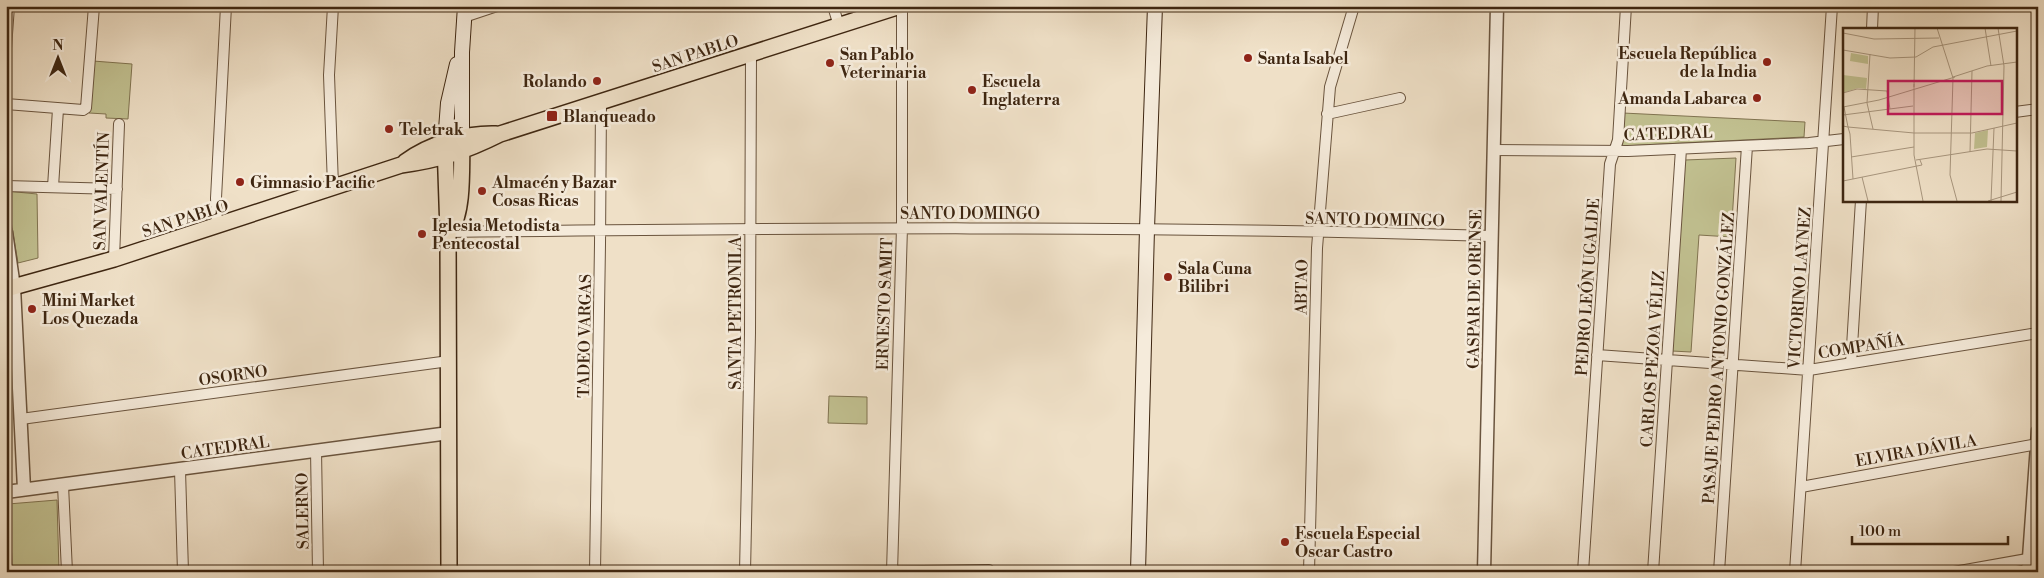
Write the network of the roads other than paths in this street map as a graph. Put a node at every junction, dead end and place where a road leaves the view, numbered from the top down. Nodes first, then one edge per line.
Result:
1 (9, 6) edge
2 (94, 6) edge
3 (226, 6) edge
4 (333, 6) edge
5 (498, 6) edge
6 (833, 6) edge
7 (901, 6) edge
8 (1155, 6) edge
9 (1354, 6) edge
10 (1497, 6) edge
11 (1626, 6) edge
12 (1832, 6) edge
13 (1874, 6) edge
14 (465, 12) edge
15 (839, 26) junction
16 (1872, 28) edge
17 (6, 48) edge
18 (462, 52) junction
19 (751, 54) junction
20 (1400, 98) dead end
21 (601, 102) junction
22 (6, 104) edge
23 (58, 109) junction
24 (2038, 109) edge
25 (2016, 112) edge
26 (1327, 114) junction
27 (119, 124) dead end
28 (1843, 139) edge
29 (1823, 141) junction
30 (462, 145) junction
31 (1747, 146) junction
32 (1681, 149) junction
33 (445, 150) junction
34 (1493, 150) junction
35 (1614, 152) junction
36 (6, 186) edge
37 (334, 186) junction
38 (53, 187) junction
39 (117, 189) junction
40 (1861, 201) edge
41 (217, 226) junction
42 (902, 227) junction
43 (750, 229) junction
44 (1147, 229) junction
45 (600, 230) junction
46 (6, 232) edge
47 (448, 232) junction
48 (1319, 233) junction
49 (1491, 236) junction
50 (114, 259) junction
51 (10, 288) edge
52 (2038, 333) edge
53 (1597, 355) junction
54 (1667, 360) junction
55 (449, 361) junction
56 (1851, 363) junction
57 (1732, 364) junction
58 (1809, 370) junction
59 (21, 419) junction
60 (449, 433) junction
61 (2037, 438) edge
62 (316, 450) junction
63 (180, 470) junction
64 (63, 485) junction
65 (1801, 486) junction
66 (24, 489) junction
67 (6, 492) edge
68 (2034, 558) edge
69 (989, 570) dead end
70 (892, 571) edge
71 (67, 572) edge
72 (183, 572) edge
73 (318, 572) edge
74 (449, 572) edge
75 (595, 572) edge
76 (745, 572) edge
77 (857, 572) edge
78 (1138, 572) edge
79 (1310, 572) edge
80 (1484, 572) edge
81 (1583, 572) edge
82 (1653, 572) edge
83 (1719, 572) edge
84 (1795, 572) edge
85 (1954, 572) edge
86 (2028, 572) edge

1 - 17 street
2 - 23 street
3 - 41 street
4 - 37 street
5 - 14 street
6 - 15 street
7 - 15 main road, SAN PABLO
7 - 42 street, ERNESTO SAMIT
8 - 44 main road
9 - 26 street, ABTAO
10 - 34 street, GASPAR DE ORENSE
11 - 35 street, PEDRO LEÓN UGALDE
12 - 29 street, VICTORINO LAYNEZ
13 - 16 street
14 - 18 main road
15 - 19 main road, SAN PABLO
18 - 30 main road
18 - 33 main road
19 - 21 main road, SAN PABLO
19 - 43 street, SANTA PETRONILA
20 - 26 street
21 - 30 main road, SAN PABLO
21 - 45 street, TADEO VARGAS
22 - 23 street
23 - 38 street
24 - 25 street
26 - 48 street, ABTAO
27 - 39 street, SAN VALENTÍN
28 - 29 street, CATEDRAL
29 - 31 street, CATEDRAL
29 - 58 street, VICTORINO LAYNEZ
30 - 33 main road, SAN PABLO
30 - 47 main road
31 - 32 street, CATEDRAL
31 - 57 street, PASAJE PEDRO ANTONIO GONZÁLEZ
32 - 35 street, CATEDRAL
32 - 54 street, CARLOS PEZOA VÉLIZ
33 - 37 main road, SAN PABLO
33 - 47 main road
34 - 35 street, CATEDRAL
34 - 49 street, GASPAR DE ORENSE
35 - 53 street, PEDRO LEÓN UGALDE
36 - 38 street
37 - 41 main road, SAN PABLO
38 - 39 street
39 - 50 street, SAN VALENTÍN
40 - 56 street
41 - 50 main road, SAN PABLO
42 - 43 street, SANTO DOMINGO
42 - 44 street, SANTO DOMINGO
42 - 70 street, ERNESTO SAMIT
43 - 45 street, SANTO DOMINGO
43 - 76 street, SANTA PETRONILA
44 - 48 street, SANTO DOMINGO
44 - 78 main road
45 - 47 street, SANTO DOMINGO
45 - 75 street, TADEO VARGAS
46 - 51 street
47 - 55 main road
48 - 49 street, SANTO DOMINGO
48 - 79 street, ABTAO
49 - 80 street, GASPAR DE ORENSE
50 - 51 main road, SAN PABLO
51 - 59 street
52 - 56 street, COMPAÑÍA
53 - 54 street, COMPAÑÍA
53 - 81 street, PEDRO LEÓN UGALDE
54 - 57 street, COMPAÑÍA
54 - 82 street, CARLOS PEZOA VÉLIZ
55 - 59 street, OSORNO
55 - 60 main road
56 - 58 street, COMPAÑÍA
57 - 58 street, COMPAÑÍA
57 - 83 street, PASAJE PEDRO ANTONIO GONZÁLEZ
58 - 65 street, VICTORINO LAYNEZ
59 - 66 street
60 - 62 street, CATEDRAL
60 - 74 main road
61 - 65 street, ELVIRA DÁVILA
61 - 68 street
62 - 63 street, CATEDRAL
62 - 73 street, SALERNO
63 - 64 street, CATEDRAL
63 - 72 street
64 - 66 street, CATEDRAL
64 - 71 street
65 - 84 street, VICTORINO LAYNEZ
66 - 67 street, CATEDRAL
68 - 85 street
68 - 86 street
69 - 70 street
70 - 77 street

